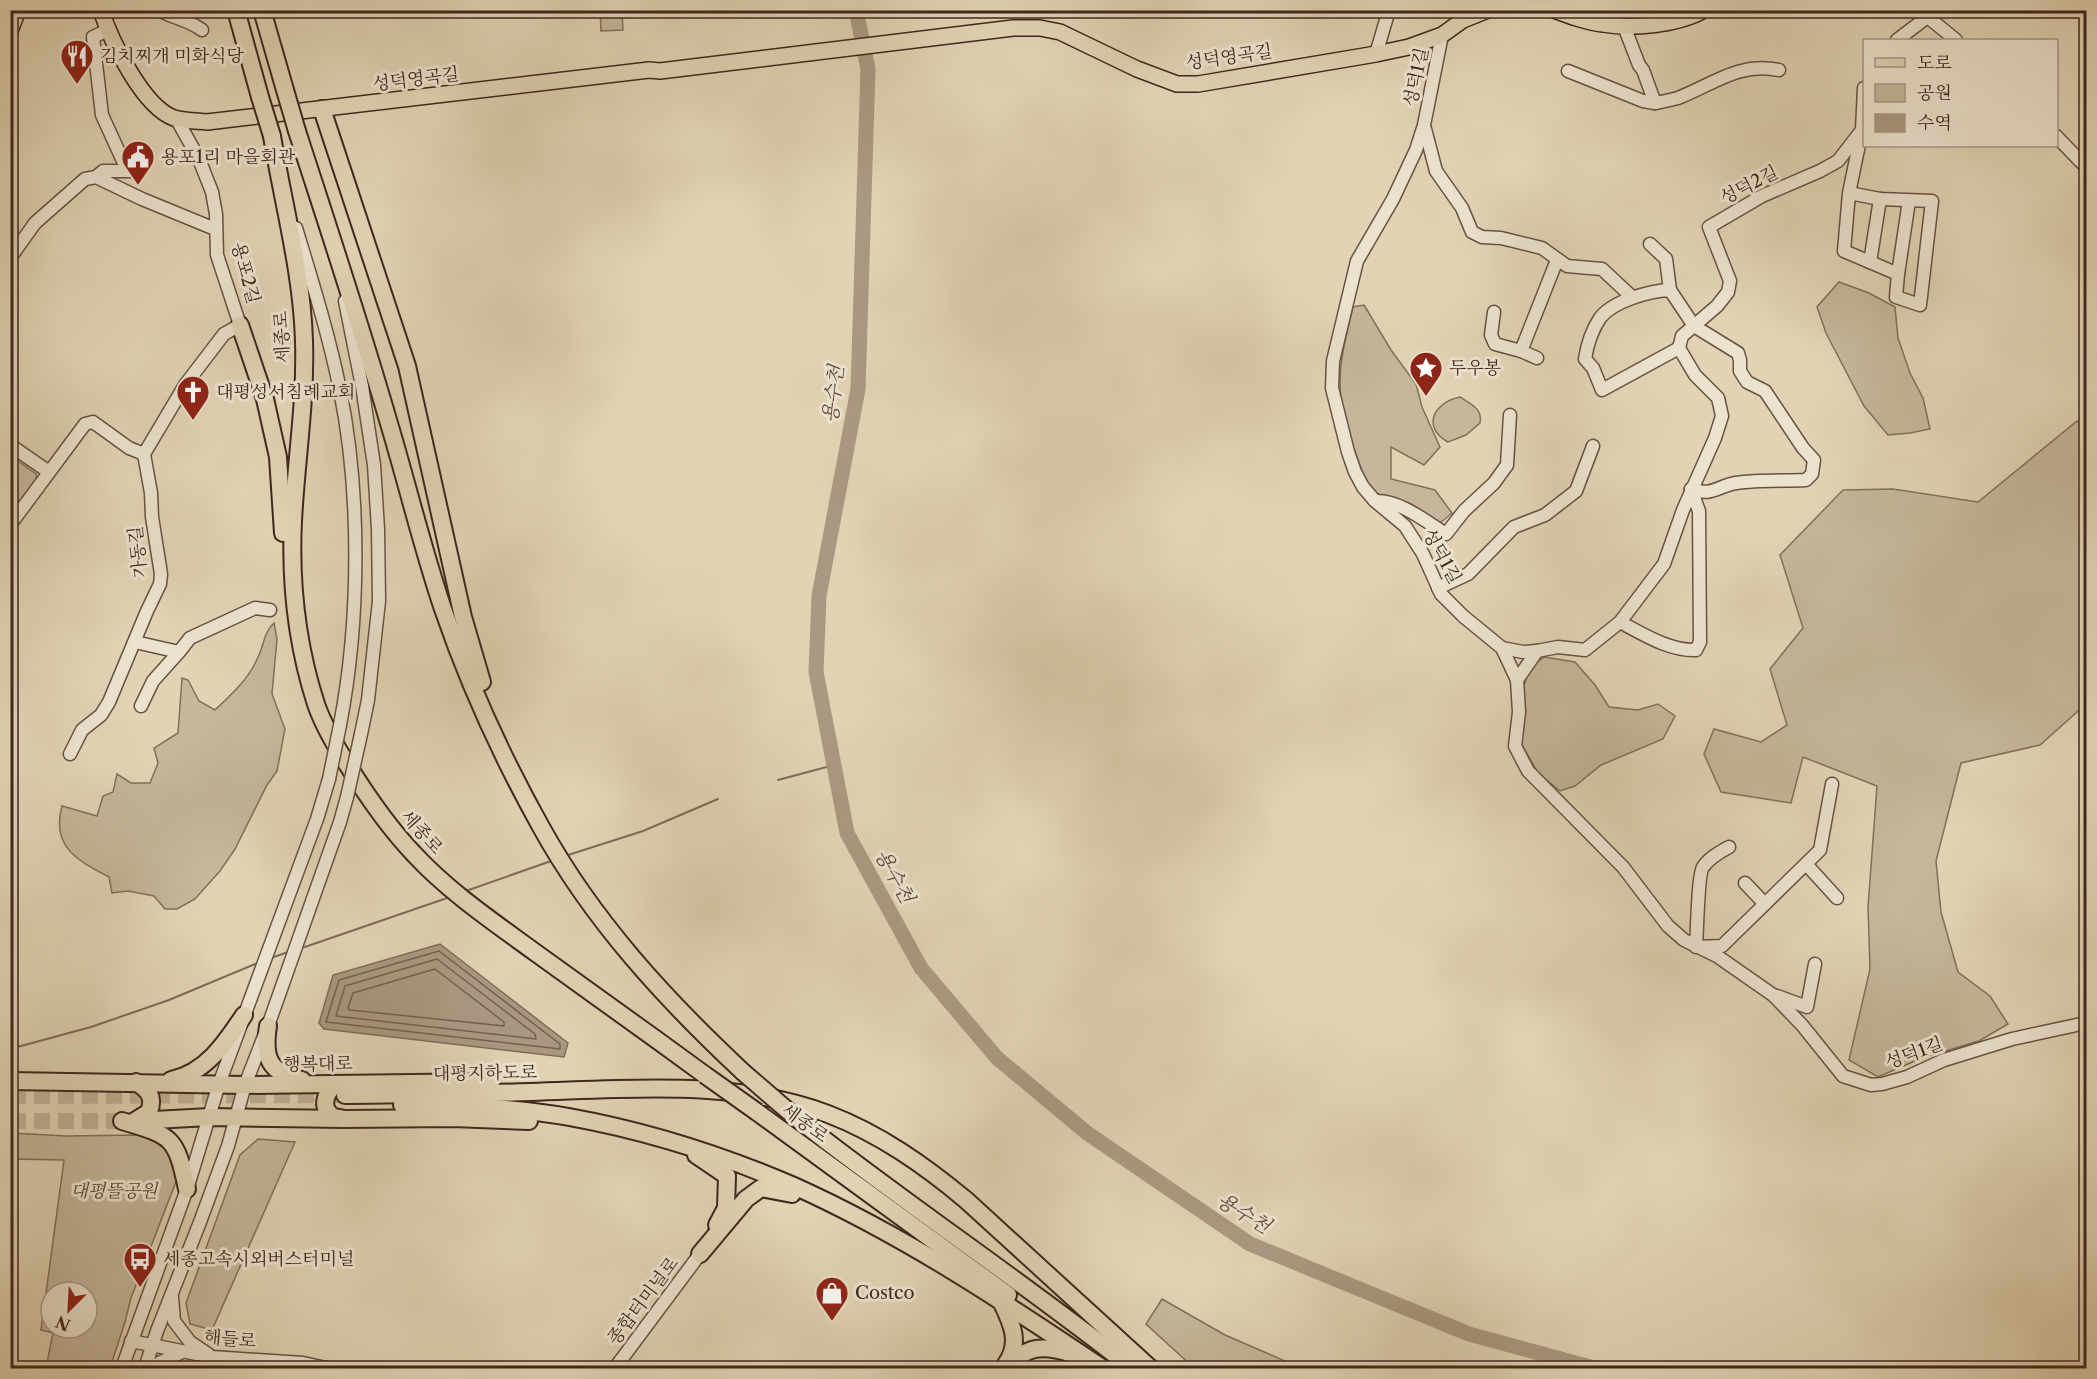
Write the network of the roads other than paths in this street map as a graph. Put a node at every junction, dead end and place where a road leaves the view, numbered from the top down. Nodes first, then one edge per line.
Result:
1 (18, 10) edge
2 (101, 10) edge
3 (158, 10) edge
4 (236, 10) edge
5 (262, 10) edge
6 (1389, 10) edge
7 (1488, 10) edge
8 (1554, 10) edge
9 (1704, 10) edge
10 (1923, 14) edge
11 (1624, 26) junction
12 (108, 30) junction
13 (202, 30) dead end
14 (10, 31) edge
15 (1443, 35) junction
16 (1898, 39) edge
17 (1955, 39) edge
18 (1376, 54) junction
19 (1779, 70) dead end
20 (1568, 71) dead end
21 (1655, 104) junction
22 (322, 109) junction
23 (176, 118) junction
24 (1424, 125) junction
25 (1863, 130) edge
26 (2058, 138) edge
27 (276, 160) junction
28 (2086, 167) edge
29 (96, 177) junction
30 (316, 190) junction
31 (1849, 193) junction
32 (1880, 199) junction
33 (1909, 201) junction
34 (215, 229) junction
35 (1650, 244) dead end
36 (10, 258) edge
37 (1557, 260) junction
38 (1870, 262) junction
39 (1898, 274) junction
40 (1670, 290) junction
41 (1632, 297) junction
42 (1494, 312) dead end
43 (240, 325) junction
44 (1694, 326) junction
45 (1679, 348) junction
46 (1521, 351) junction
47 (1537, 358) dead end
48 (1510, 415) dead end
49 (10, 445) edge
50 (1593, 446) dead end
51 (144, 454) junction
52 (49, 472) junction
53 (1691, 489) junction
54 (1375, 501) junction
55 (10, 525) edge
56 (1438, 588) junction
57 (270, 610) dead end
58 (1620, 622) junction
59 (297, 625) junction
60 (135, 642) junction
61 (1502, 648) junction
62 (1537, 651) junction
63 (180, 652) junction
64 (1517, 680) junction
65 (141, 706) dead end
66 (69, 754) dead end
67 (1832, 784) dead end
68 (527, 801) junction
69 (1729, 847) dead end
70 (1806, 864) junction
71 (1746, 883) dead end
72 (1837, 898) dead end
73 (1765, 904) junction
74 (1696, 947) junction
75 (1815, 964) dead end
76 (1773, 995) junction
77 (244, 1015) junction
78 (2086, 1023) edge
79 (268, 1026) junction
80 (10, 1081) edge
81 (136, 1082) junction
82 (157, 1082) junction
83 (219, 1084) junction
84 (245, 1085) junction
85 (340, 1097) junction
86 (210, 1117) junction
87 (237, 1118) junction
88 (128, 1121) junction
89 (669, 1140) junction
90 (187, 1189) junction
91 (834, 1206) junction
92 (700, 1254) junction
93 (172, 1294) junction
94 (1002, 1303) junction
95 (131, 1341) junction
96 (152, 1347) junction
97 (183, 1352) junction
98 (212, 1357) junction
99 (1085, 1357) junction
100 (122, 1368) edge
101 (145, 1368) edge
102 (152, 1368) edge
103 (326, 1368) edge
104 (615, 1368) edge
105 (1003, 1368) edge
106 (1103, 1368) edge
107 (1132, 1368) edge
108 (1150, 1368) edge

1 - 14 main road
2 - 12 main road, 용포2길
3 - 13 street
4 - 27 highway, 세종로, bridge
5 - 30 highway, 세종로, bridge
6 - 18 street
7 - 15 main road, 성덕영곡길
8 - 11 main road
9 - 11 main road
10 - 16 street
10 - 17 street
11 - 21 street
12 - 23 main road, 용포2길
12 - 29 street
15 - 18 main road, 성덕영곡길
15 - 24 street, 성덕1길
18 - 22 main road, 성덕영곡길
19 - 21 street
20 - 21 street
22 - 23 main road, 성덕영곡길
22 - 68 highway
23 - 34 street, 용포2길
24 - 37 street, 성덕1길
24 - 54 street, 성덕1길
25 - 31 street
25 - 44 street, 성덕2길
26 - 28 street
27 - 59 highway, 세종로
27 - 77 street, bridge
29 - 34 street
29 - 36 street
30 - 68 highway, 세종로
30 - 79 street, bridge
31 - 32 street
31 - 38 street
32 - 33 street
32 - 38 street
33 - 39 street
33 - 39 street
34 - 43 street, 용포2길
35 - 40 street
37 - 41 street, 성덕1길
37 - 46 street
38 - 39 street
40 - 41 street
40 - 44 street
41 - 45 street
42 - 46 street
43 - 51 street, 용포2길
43 - 59 highway
44 - 45 street, 성덕2길
44 - 53 street
45 - 53 street
46 - 47 street
48 - 54 street
49 - 52 street
50 - 56 street
51 - 52 street
51 - 60 street, 가동길
52 - 55 street
53 - 58 street
53 - 58 street
54 - 56 street, 성덕1길
56 - 61 street, 성덕1길
57 - 63 street
58 - 62 street
59 - 106 highway, 세종로, bridge
60 - 63 street
60 - 66 street, 가동길
61 - 62 street
61 - 64 street, 성덕1길
62 - 64 street
63 - 65 street
64 - 74 street, 성덕1길
67 - 70 street
68 - 107 highway, 세종로, bridge
69 - 74 street
70 - 72 street
70 - 73 street
71 - 73 street
73 - 74 street
74 - 76 street, 성덕1길
75 - 76 street
76 - 78 street, 성덕1길
77 - 82 highway
77 - 83 street
79 - 84 street
79 - 85 highway
80 - 81 highway, 행복대로
81 - 82 highway, 행복대로
81 - 88 highway
82 - 83 highway, 행복대로
83 - 84 highway, 행복대로
83 - 86 street
84 - 85 highway, 행복대로
84 - 87 street
85 - 87 highway, 행복대로
85 - 89 highway, 행복대로
85 - 108 highway, 대평지하도로
86 - 87 highway, 행복대로
86 - 88 highway, 행복대로
86 - 90 street
87 - 93 street
88 - 90 highway
89 - 91 highway
89 - 92 highway
90 - 95 street
91 - 92 highway
91 - 94 highway
92 - 104 street, 종합터미널로
93 - 96 street
93 - 98 street
94 - 99 highway
94 - 105 highway
95 - 96 street, 해들로
95 - 100 street
96 - 97 street, 해들로
96 - 101 street
97 - 98 street, 해들로
97 - 102 street
98 - 103 street, 해들로
99 - 105 highway
99 - 106 highway

